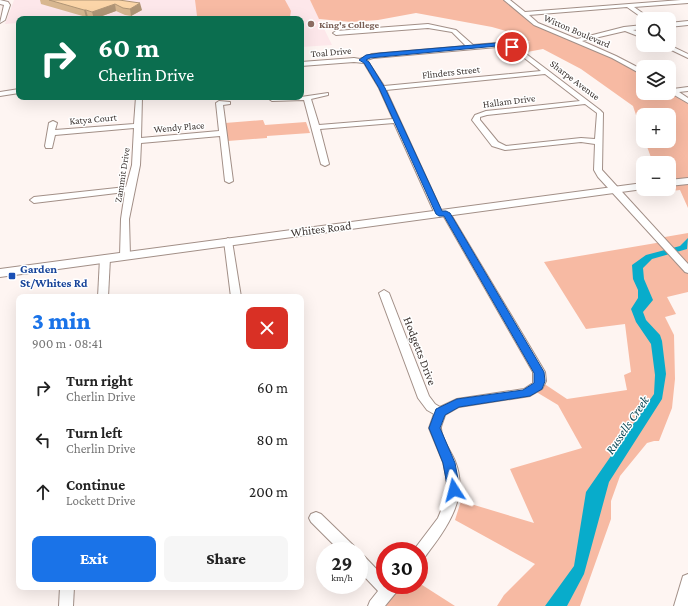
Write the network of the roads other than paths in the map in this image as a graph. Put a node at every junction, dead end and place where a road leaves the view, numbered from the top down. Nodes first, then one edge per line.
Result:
1 (507, 0) edge
2 (688, 1) edge
3 (0, 2) edge
4 (629, 6) junction
5 (638, 12) edge
6 (523, 14) junction
7 (0, 22) edge
8 (688, 23) edge
9 (676, 24) edge
10 (636, 27) edge
11 (624, 28) junction
12 (336, 33) dead end
13 (636, 33) edge
14 (576, 41) junction
15 (471, 47) junction
16 (676, 51) edge
17 (688, 51) edge
18 (679, 52) junction
19 (688, 56) edge
20 (362, 60) junction
21 (304, 64) edge
22 (636, 69) edge
23 (546, 72) junction
24 (382, 88) junction
25 (688, 89) edge
26 (676, 90) edge
27 (16, 91) edge
28 (676, 93) edge
29 (0, 94) edge
30 (326, 94) dead end
31 (304, 98) edge
32 (307, 98) junction
33 (139, 100) edge
34 (688, 101) edge
35 (587, 102) junction
36 (228, 103) dead end
37 (396, 121) junction
38 (52, 123) dead end
39 (137, 126) junction
40 (316, 127) junction
41 (51, 133) junction
42 (223, 133) junction
43 (137, 141) junction
44 (598, 142) junction
45 (49, 146) dead end
46 (325, 164) dead end
47 (688, 180) edge
48 (229, 181) dead end
49 (676, 182) edge
50 (636, 187) edge
51 (130, 189) junction
52 (614, 190) junction
53 (34, 200) dead end
54 (443, 213) junction
55 (228, 241) junction
56 (125, 256) junction
57 (105, 258) junction
58 (688, 270) edge
59 (0, 273) edge
60 (384, 293) dead end
61 (102, 294) edge
62 (236, 294) edge
63 (440, 412) junction
64 (316, 518) dead end
65 (340, 542) edge
66 (428, 542) edge
67 (368, 569) edge
68 (376, 575) edge
69 (688, 583) edge
70 (67, 590) edge
71 (386, 594) edge
72 (66, 606) edge
73 (375, 606) edge
74 (681, 606) edge

1 - 6 street, Witton Boulevard
2 - 4 street
3 - 7 street
4 - 5 street
4 - 6 street
6 - 14 street, Witton Boulevard
8 - 9 street
10 - 11 street
11 - 13 street
11 - 14 street
12 - 15 street
14 - 22 street, Witton Boulevard
15 - 20 street, Toal Drive
15 - 23 street, Sharpe Avenue
16 - 18 street
17 - 18 street
18 - 19 street
20 - 21 street, Toal Drive
20 - 24 street
23 - 24 street, Flinders Street
23 - 35 street, Sharpe Avenue
24 - 37 street
25 - 26 street
27 - 29 street
28 - 34 street
30 - 32 street
31 - 32 street
32 - 40 street
33 - 39 street, Zammit Drive
35 - 44 street, Sharpe Avenue
35 - 44 street, Hallam Drive
36 - 42 street, Wendy Place
37 - 40 street
37 - 54 street
38 - 41 street, Katya Court
39 - 41 street, Katya Court
39 - 43 street, Zammit Drive
40 - 46 street
41 - 45 street, Katya Court
42 - 43 street, Wendy Place
42 - 48 street, Wendy Place
43 - 51 street, Zammit Drive
44 - 52 street, Sharpe Avenue
47 - 49 street
50 - 52 street, Whites Road
51 - 53 street
51 - 56 street, Zammit Drive
52 - 54 street, Whites Road
52 - 58 street, Sharpe Avenue
54 - 55 street, Whites Road
54 - 63 street
55 - 56 street, Whites Road
55 - 62 street
56 - 57 street, Whites Road
57 - 59 street, Whites Road
57 - 61 street
60 - 63 street, Hodgetts Drive
63 - 66 street
64 - 65 street
67 - 68 street
69 - 74 street
70 - 72 street
71 - 73 street

